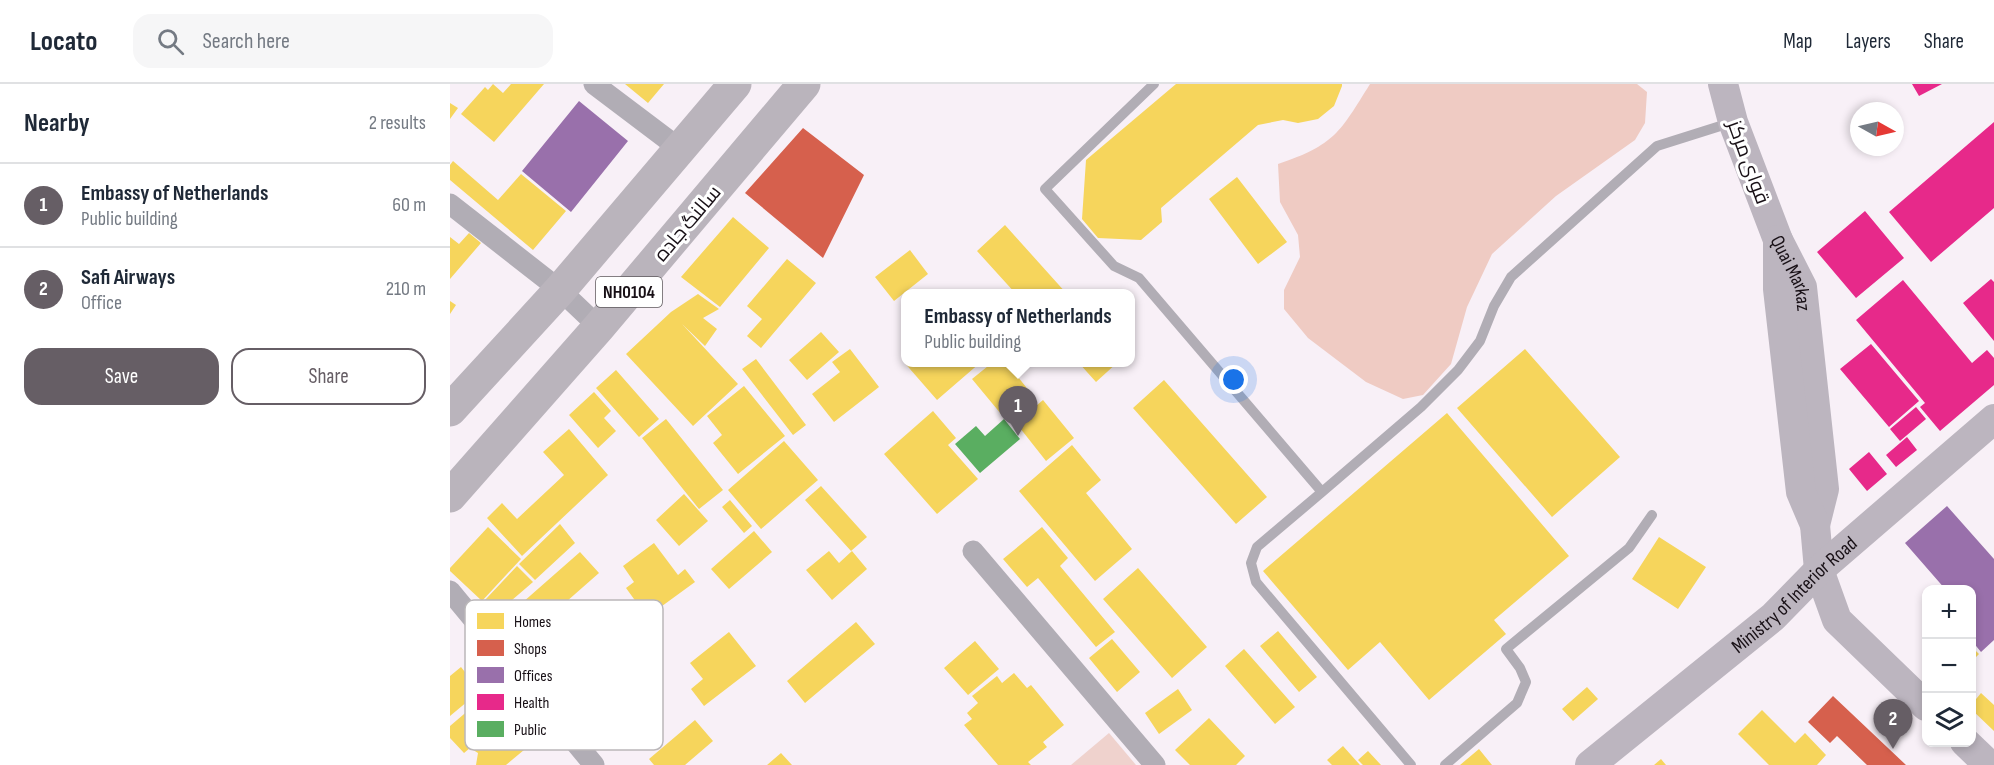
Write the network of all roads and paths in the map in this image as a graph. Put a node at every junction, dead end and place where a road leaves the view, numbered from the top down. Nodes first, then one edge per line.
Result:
1 (594, 84) edge
2 (735, 84) edge
3 (804, 84) edge
4 (1154, 84) edge
5 (1723, 84) edge
6 (1733, 122) junction
7 (680, 149) junction
8 (450, 204) edge
9 (1778, 240) joint
10 (560, 290) junction
11 (599, 327) junction
12 (450, 410) edge
13 (1994, 419) edge
14 (1322, 492) junction
15 (450, 496) edge
16 (1652, 515) dead end
17 (973, 551) dead end
18 (1819, 570) junction
19 (450, 591) edge
20 (465, 609) edge
21 (1922, 702) edge
22 (1970, 747) edge
23 (582, 750) edge
24 (594, 765) edge
25 (1155, 765) edge
26 (1411, 765) edge
27 (1445, 765) edge
28 (1590, 765) edge
29 (1989, 765) edge

1 - 7 street
2 - 7 highway, NH0104
3 - 11 highway, سالنگ جاده / NH0104
4 - 14 lane
5 - 6 main road, قوای مرکز
6 - 9 main road, قوای مرکز
6 - 14 lane
7 - 10 highway, NH0104
8 - 10 street
9 - 18 main road, Quai Markaz
10 - 11 street
10 - 12 highway, NH0104
11 - 15 highway, سالنگ جاده / NH0104
13 - 18 main road, Ministry of Interior Road
14 - 26 lane
16 - 27 lane
17 - 25 street
18 - 21 main road, Quai Markaz
18 - 28 main road, Ministry of Interior Road
19 - 20 street
22 - 29 main road
23 - 24 street

